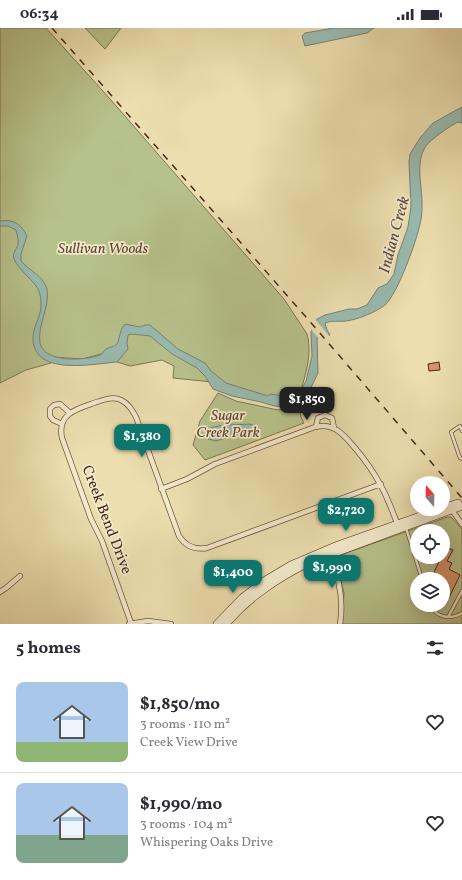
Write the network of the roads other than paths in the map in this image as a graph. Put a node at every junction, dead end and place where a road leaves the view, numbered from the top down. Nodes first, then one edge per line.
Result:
1 (70, 413) junction
2 (462, 422) edge
3 (62, 424) junction
4 (460, 426) junction
5 (316, 427) junction
6 (334, 428) junction
7 (462, 431) edge
8 (462, 459) edge
9 (381, 484) junction
10 (162, 489) junction
11 (462, 501) edge
12 (462, 506) edge
13 (450, 507) edge
14 (450, 508) edge
15 (450, 510) edge
16 (425, 516) edge
17 (428, 516) edge
18 (462, 524) edge
19 (401, 527) junction
20 (330, 555) junction
21 (419, 572) edge
22 (20, 576) dead end
23 (266, 583) junction
24 (462, 591) edge
25 (0, 592) edge
26 (434, 612) edge
27 (462, 613) edge
28 (448, 617) junction
29 (130, 624) edge
30 (171, 624) edge
31 (217, 624) edge
32 (226, 624) edge
33 (340, 624) edge

1 - 3 street
1 - 3 street
1 - 10 street
2 - 4 lane
3 - 29 street, Creek Bend Drive
4 - 7 lane
4 - 8 lane
5 - 6 street
5 - 6 street
5 - 10 street
6 - 9 street
9 - 10 street
9 - 19 street
11 - 13 main road
12 - 14 main road
15 - 18 street
16 - 19 main road
17 - 19 main road
19 - 20 main road
19 - 21 lane
19 - 23 main road
20 - 23 main road
20 - 33 street
22 - 25 street
23 - 31 main road
23 - 32 main road
24 - 28 lane
26 - 28 lane
27 - 28 lane
29 - 30 street

